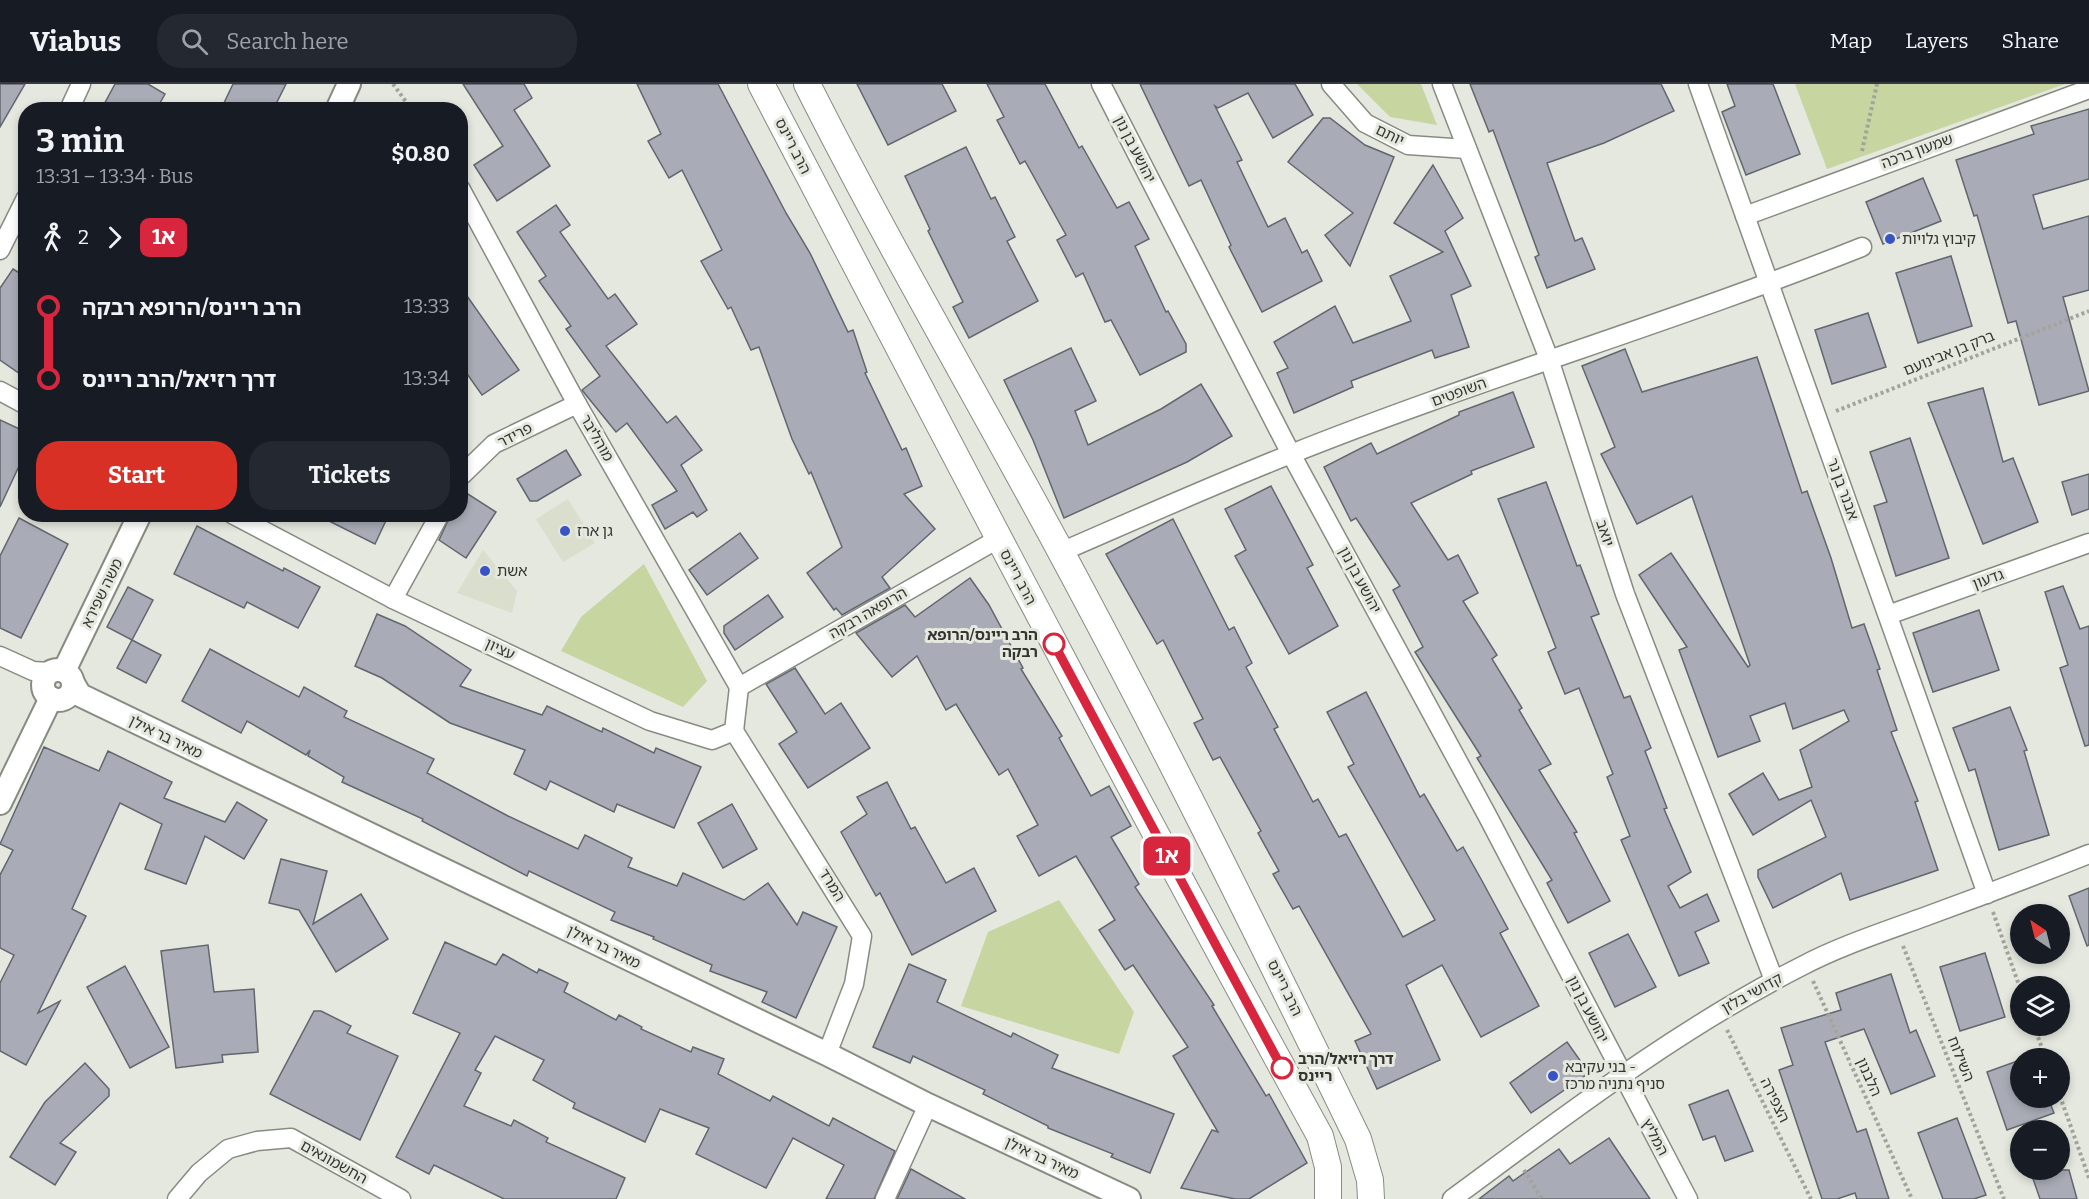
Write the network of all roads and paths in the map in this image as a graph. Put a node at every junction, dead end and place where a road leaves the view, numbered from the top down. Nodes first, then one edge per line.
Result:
1 (81, 84) edge
2 (349, 84) edge
3 (393, 84) edge
4 (761, 84) edge
5 (807, 84) edge
6 (1101, 84) edge
7 (1331, 84) edge
8 (1442, 84) edge
9 (1698, 84) edge
10 (1877, 84) edge
11 (2089, 89) edge
12 (73, 102) edge
13 (341, 102) edge
14 (406, 102) edge
15 (1467, 148) junction
16 (1858, 172) junction
17 (468, 203) edge
18 (18, 214) edge
19 (1745, 216) junction
20 (1862, 247) dead end
21 (0, 250) edge
22 (1769, 284) junction
23 (2089, 311) edge
24 (1550, 359) junction
25 (0, 391) edge
26 (18, 401) edge
27 (578, 404) junction
28 (1817, 418) junction
29 (1291, 454) junction
30 (468, 469) edge
31 (136, 522) edge
32 (247, 522) edge
33 (436, 522) edge
34 (998, 539) junction
35 (2089, 543) edge
36 (1061, 552) junction
37 (393, 598) junction
38 (1888, 615) junction
39 (0, 656) edge
40 (57, 684) junction
41 (739, 687) junction
42 (734, 731) junction
43 (0, 803) edge
44 (2089, 854) edge
45 (1987, 894) junction
46 (1896, 927) junction
47 (1805, 964) junction
48 (2016, 976) edge
49 (1774, 981) junction
50 (1718, 1012) junction
51 (827, 1054) junction
52 (1622, 1075) junction
53 (928, 1105) junction
54 (2064, 1108) edge
55 (1514, 1154) junction
56 (2089, 1178) edge
57 (177, 1199) edge
58 (401, 1199) edge
59 (885, 1199) edge
60 (1129, 1199) edge
61 (1328, 1199) edge
62 (1371, 1199) edge
63 (1452, 1199) edge
64 (1542, 1199) edge
65 (1688, 1199) edge
66 (1811, 1199) edge
67 (1911, 1199) edge
68 (2004, 1199) edge

1 - 12 street
2 - 13 street
3 - 14 path
4 - 34 main road, הרב ריינס
5 - 36 main road, הרב ריינס
6 - 29 street, יהושע בן נון
7 - 15 street, יותם
8 - 15 street, יואב
9 - 19 street, אבנר בן נר
10 - 16 path
11 - 16 street, שמעון ברכה
15 - 24 street, יואב
16 - 19 street, שמעון ברכה
17 - 27 street, מוהליבר
18 - 21 street
19 - 22 street, אבנר בן נר
20 - 22 street, השופטים
22 - 24 street, השופטים
22 - 28 street, אבנר בן נר
23 - 28 path, ברק בן אבינועם
24 - 29 street, השופטים
24 - 49 street, יואב
25 - 26 street
27 - 30 street, פרידר
27 - 41 street, מוהליבר
28 - 38 street, אבנר בן נר
29 - 36 street, השופטים
29 - 52 street, יהושע בן נון
31 - 40 street, משה שפירא
32 - 37 street, עציון
33 - 37 street
34 - 41 street, הרופאה רבקה
34 - 61 main road, הרב ריינס
35 - 38 street, גדעון
36 - 62 main road, הרב ריינס
37 - 42 street, עציון
38 - 45 street, אבנר בן נר
39 - 40 street, מאיר בר אילן
40 - 43 street, משה שפירא
40 - 51 street, מאיר בר אילן
41 - 42 street
42 - 51 street, המרד
44 - 45 street, קדושי בלזן
45 - 46 street, קדושי בלזן
45 - 48 path
46 - 47 street, קדושי בלזן
46 - 68 path, השילוח
47 - 49 street, קדושי בלזן
47 - 67 path, הלבנון
49 - 50 street, קדושי בלזן
50 - 52 street, קדושי בלזן
50 - 66 path, הצפירה
51 - 53 street, מאיר בר אילן
52 - 55 street, קדושי בלזן
52 - 65 street, המליץ
53 - 59 street
53 - 60 street, מאיר בר אילן
54 - 56 path
55 - 63 street, קדושי בלזן
55 - 64 path
57 - 58 street, החשמונאים

